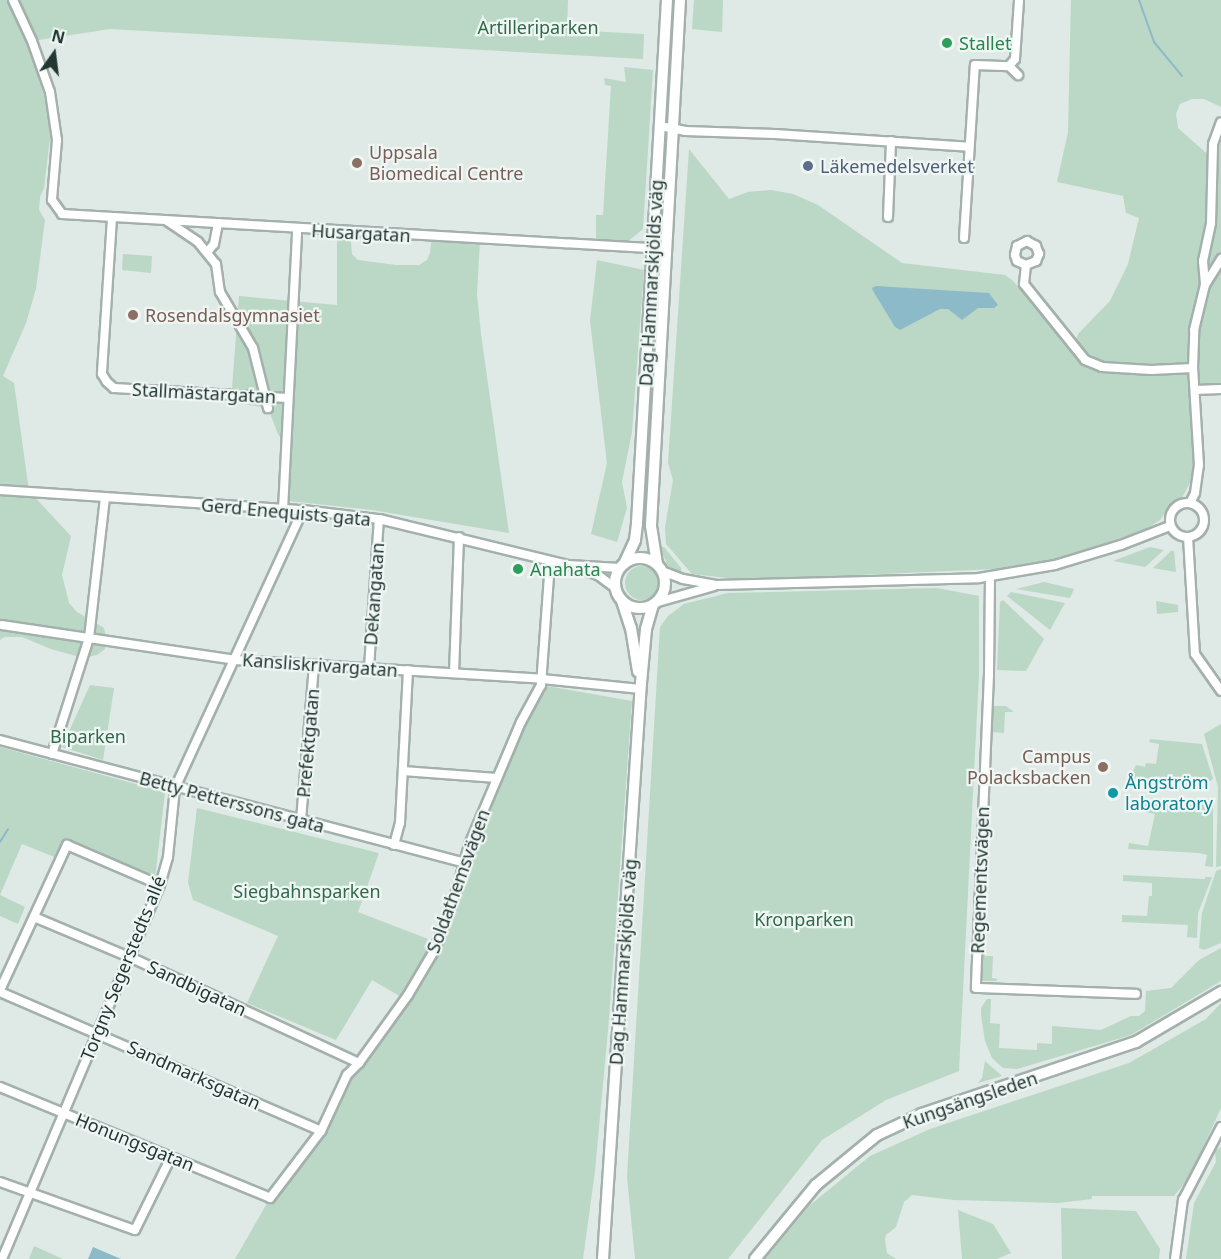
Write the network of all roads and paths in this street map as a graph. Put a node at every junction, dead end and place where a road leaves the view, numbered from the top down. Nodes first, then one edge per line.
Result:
1 (13, 0) edge
2 (667, 0) edge
3 (680, 0) edge
4 (1019, 0) edge
5 (1009, 66) junction
6 (1018, 75) dead end
7 (1221, 122) edge
8 (666, 128) junction
9 (891, 141) junction
10 (969, 147) junction
11 (888, 217) dead end
12 (112, 218) junction
13 (166, 220) junction
14 (218, 223) junction
15 (297, 229) junction
16 (964, 238) dead end
17 (653, 249) junction
18 (666, 249) junction
19 (208, 251) junction
20 (1221, 259) edge
21 (1026, 265) dead end
22 (1205, 285) junction
23 (1193, 368) junction
24 (1221, 389) edge
25 (1195, 390) junction
26 (266, 397) junction
27 (288, 398) junction
28 (268, 408) dead end
29 (0, 490) edge
30 (105, 497) junction
31 (1190, 503) junction
32 (283, 510) junction
33 (303, 510) junction
34 (379, 519) junction
35 (1170, 526) junction
36 (459, 537) junction
37 (1188, 537) junction
38 (550, 561) junction
39 (568, 565) junction
40 (622, 566) junction
41 (659, 568) junction
42 (990, 577) junction
43 (717, 585) junction
44 (615, 588) junction
45 (622, 601) junction
46 (656, 603) junction
47 (2, 625) dead end
48 (89, 638) junction
49 (235, 660) junction
50 (314, 665) junction
51 (369, 668) junction
52 (408, 670) junction
53 (454, 673) junction
54 (542, 679) junction
55 (640, 686) junction
56 (1221, 691) edge
57 (0, 740) edge
58 (52, 754) junction
59 (403, 771) junction
60 (497, 778) junction
61 (175, 788) junction
62 (301, 820) junction
63 (394, 845) junction
64 (464, 863) junction
65 (160, 885) junction
66 (34, 917) junction
67 (129, 957) junction
68 (0, 991) edge
69 (1221, 992) edge
70 (1136, 994) dead end
71 (97, 1032) junction
72 (359, 1063) junction
73 (0, 1087) edge
74 (64, 1113) junction
75 (1221, 1127) edge
76 (321, 1131) junction
77 (171, 1157) junction
78 (0, 1182) edge
79 (30, 1194) junction
80 (270, 1198) joint
81 (2, 1259) edge
82 (602, 1259) edge
83 (755, 1259) edge
84 (1175, 1259) edge

1 - 12 street, Husargatan
2 - 8 main road, Dag Hammarskjölds väg
3 - 8 main road, Dag Hammarskjölds väg
4 - 5 street
5 - 6 street
5 - 10 street
7 - 22 street
8 - 9 street
8 - 17 main road, Dag Hammarskjölds väg
8 - 18 main road, Dag Hammarskjölds väg
9 - 10 street
9 - 11 street
10 - 16 street
12 - 13 street, Husargatan
12 - 26 street, Stallmästargatan
13 - 14 street, Husargatan
13 - 19 street
14 - 15 street, Husargatan
14 - 19 street
15 - 17 street, Husargatan
15 - 27 street, Stallmästargatan
17 - 18 street, Husargatan
17 - 40 main road, Dag Hammarskjölds väg
18 - 41 main road, Dag Hammarskjölds väg
19 - 26 street
20 - 22 street
21 - 23 street
22 - 23 street
23 - 25 street
24 - 25 street
25 - 31 street
26 - 27 street, Stallmästargatan
26 - 28 street
27 - 32 street, Stallmästargatan
29 - 30 street, Gerd Enequists gata
30 - 32 street, Gerd Enequists gata
30 - 48 street
31 - 35 street
31 - 37 street
32 - 33 street, Gerd Enequists gata
33 - 34 street, Gerd Enequists gata
33 - 49 street, Torgny Segerstedts allé
34 - 36 street, Gerd Enequists gata
34 - 51 street, Dekangatan
35 - 37 street
35 - 42 street
36 - 38 street, Gerd Enequists gata
36 - 53 street
37 - 56 street
38 - 39 street, Gerd Enequists gata
38 - 54 street, Soldathemsvägen
39 - 40 street, Gerd Enequists gata
39 - 44 street, Gerd Enequists gata
40 - 41 main road
40 - 44 main road
41 - 43 street
41 - 46 main road
42 - 43 street
42 - 70 street, Regementsvägen
43 - 46 street
44 - 45 main road
45 - 46 main road
45 - 55 main road, Dag Hammarskjölds väg
46 - 55 main road, Dag Hammarskjölds väg
47 - 48 street, Kansliskrivargatan
48 - 49 street, Kansliskrivargatan
48 - 58 street
49 - 50 street, Kansliskrivargatan
49 - 61 street, Torgny Segerstedts allé
50 - 51 street, Kansliskrivargatan
50 - 62 street, Prefektgatan
51 - 52 street, Kansliskrivargatan
52 - 53 street, Kansliskrivargatan
52 - 59 street
53 - 54 street, Kansliskrivargatan
54 - 55 street, Kansliskrivargatan
54 - 60 street, Soldathemsvägen
55 - 82 main road, Dag Hammarskjölds väg
57 - 58 street, Betty Petterssons gata
58 - 61 street, Betty Petterssons gata
59 - 60 street
59 - 63 street
60 - 64 street, Soldathemsvägen
61 - 62 street, Betty Petterssons gata
61 - 65 street, Torgny Segerstedts allé
62 - 63 street, Betty Petterssons gata
63 - 64 street, Betty Petterssons gata
64 - 72 street, Soldathemsvägen
65 - 66 street
65 - 67 street, Torgny Segerstedts allé
66 - 67 street, Sandbigatan
66 - 68 street
67 - 71 street, Torgny Segerstedts allé
67 - 72 street, Sandbigatan
68 - 71 street, Sandmarksgatan
69 - 83 main road, Kungsängsleden
71 - 74 street, Torgny Segerstedts allé
71 - 76 street, Sandmarksgatan
72 - 76 street, Soldathemsvägen
73 - 74 street, Honungsgatan
74 - 77 street, Honungsgatan
74 - 79 street, Torgny Segerstedts allé
75 - 84 street
76 - 80 street, Soldathemsvägen
77 - 79 street
77 - 80 street, Honungsgatan
78 - 79 street
79 - 81 street, Torgny Segerstedts allé

